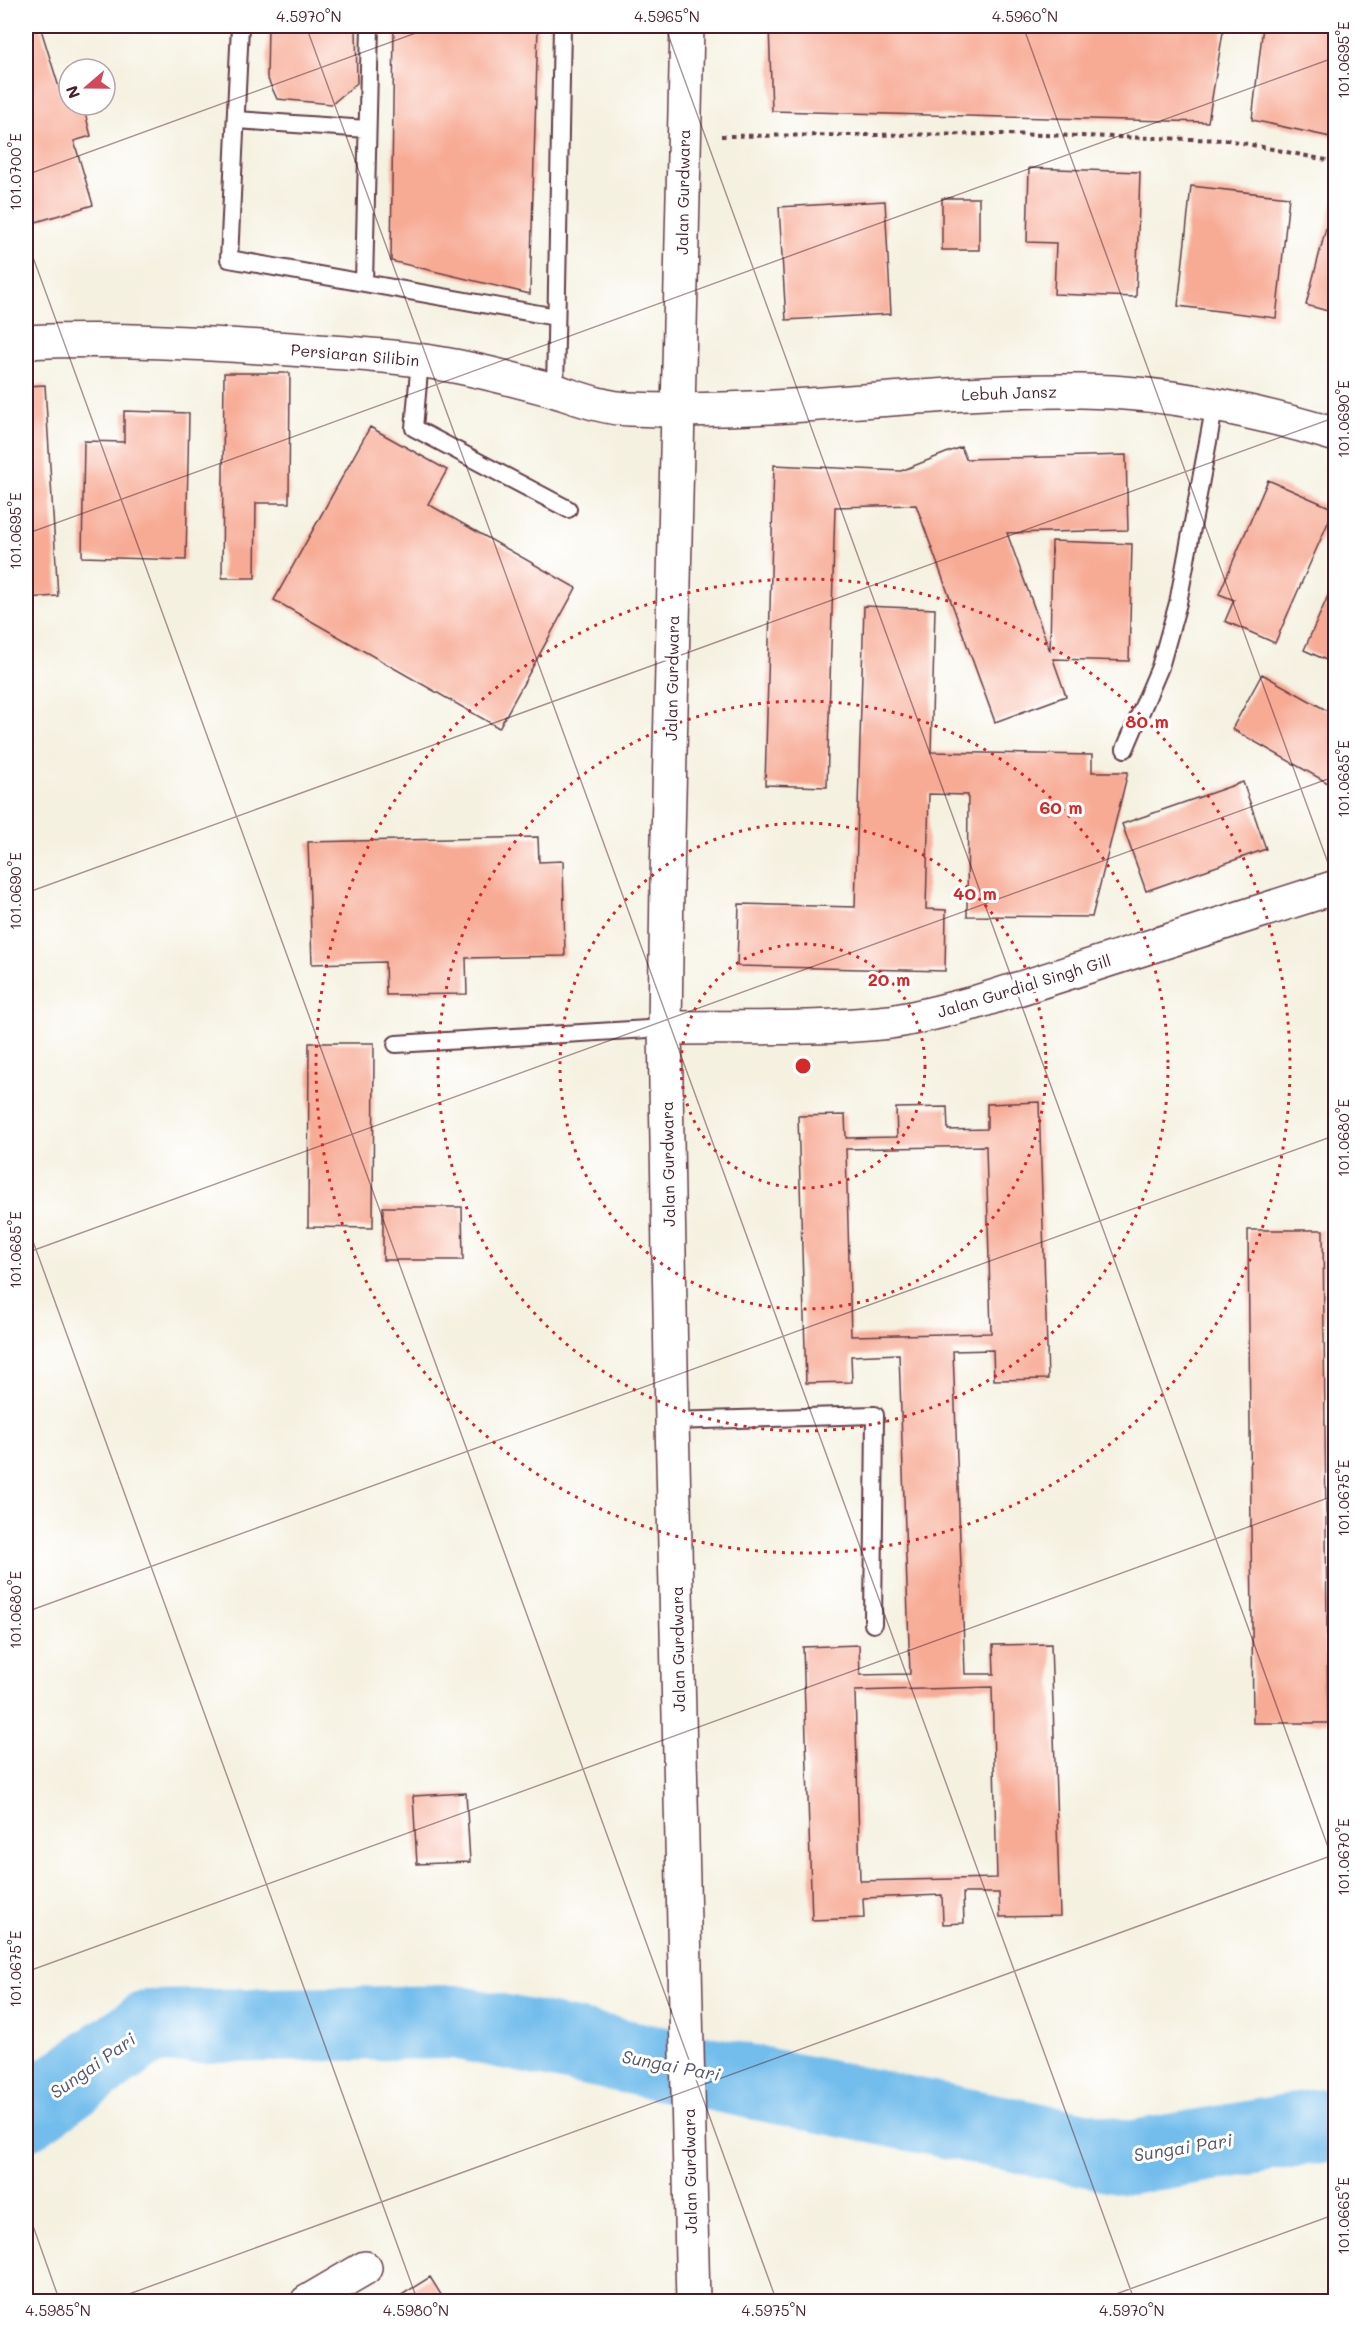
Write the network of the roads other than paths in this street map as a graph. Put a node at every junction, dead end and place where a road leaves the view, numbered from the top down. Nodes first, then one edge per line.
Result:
1 (240, 26) edge
2 (370, 26) edge
3 (562, 26) edge
4 (687, 26) edge
5 (236, 120) junction
6 (367, 129) junction
7 (364, 283) junction
8 (556, 317) junction
9 (26, 342) edge
10 (420, 360) junction
11 (555, 391) junction
12 (1215, 404) junction
13 (678, 410) junction
14 (1335, 435) edge
15 (568, 509) dead end
16 (1125, 749) dead end
17 (1335, 887) edge
18 (665, 1028) junction
19 (396, 1044) dead end
20 (672, 1421) junction
21 (873, 1624) dead end
22 (365, 2268) dead end
23 (307, 2301) edge
24 (693, 2301) edge

1 - 5 lane
2 - 6 lane
3 - 8 lane
4 - 13 street, Jalan Gurdwara
5 - 6 lane
5 - 7 lane
6 - 7 lane
7 - 8 lane
8 - 11 lane
9 - 10 street, Persiaran Silibin
10 - 11 street, Persiaran Silibin
10 - 15 lane
11 - 13 street, Persiaran Silibin
12 - 13 street, Lebuh Jansz
12 - 14 street, Lebuh Jansz
12 - 16 lane
13 - 18 street, Jalan Gurdwara
17 - 18 street, Jalan Gurdial Singh Gill
18 - 19 lane
18 - 20 street, Jalan Gurdwara
20 - 21 lane
20 - 24 street, Jalan Gurdwara
22 - 23 street

